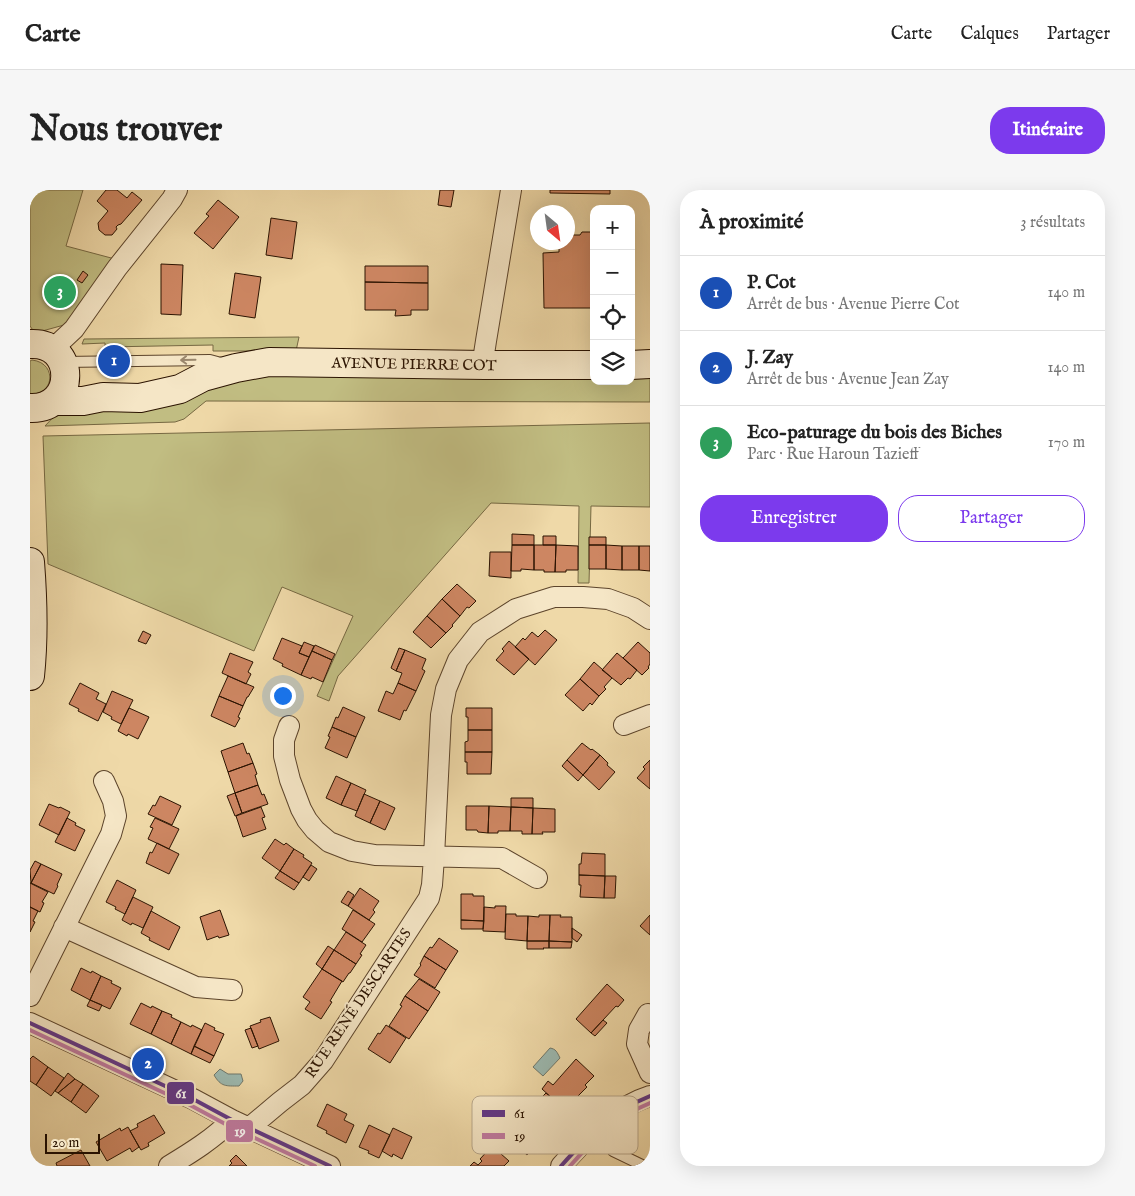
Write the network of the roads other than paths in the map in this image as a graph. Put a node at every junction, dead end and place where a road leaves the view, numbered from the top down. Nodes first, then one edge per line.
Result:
1 (177, 190) edge
2 (511, 190) edge
3 (53, 357) edge
4 (635, 364) edge
5 (650, 364) edge
6 (485, 365) junction
7 (590, 365) edge
8 (236, 368) junction
9 (103, 397) junction
10 (40, 410) edge
11 (30, 562) edge
12 (650, 619) edge
13 (30, 676) edge
14 (650, 715) edge
15 (289, 726) dead end
16 (624, 726) dead end
17 (104, 781) dead end
18 (434, 857) junction
19 (537, 878) dead end
20 (64, 927) junction
21 (232, 990) dead end
22 (30, 996) edge
23 (648, 1014) dead end
24 (30, 1023) edge
25 (650, 1073) edge
26 (650, 1096) edge
27 (638, 1100) edge
28 (241, 1124) junction
29 (572, 1154) edge
30 (620, 1154) edge
31 (169, 1166) edge
32 (330, 1166) edge
33 (560, 1166) edge
34 (644, 1166) edge

1 - 3 street
2 - 6 street
8 -> 3 lane, AVENUE PIERRE COT
3 - 9 street
3 - 10 street
4 - 5 street
6 - 7 street, AVENUE PIERRE COT
6 - 8 street, AVENUE PIERRE COT
8 - 9 street, AVENUE PIERRE COT
9 - 10 street, AVENUE PIERRE COT
11 - 13 street
12 - 18 street, RUE RENÉ DESCARTES
14 - 16 street
15 - 18 street
17 - 20 street
18 - 19 street
18 - 28 street, RUE RENÉ DESCARTES
20 - 21 street
20 - 22 street
23 - 25 street
24 - 28 street
26 - 27 street
28 - 31 street, RUE RENÉ DESCARTES
28 - 32 street
29 - 33 street
30 - 34 lane

